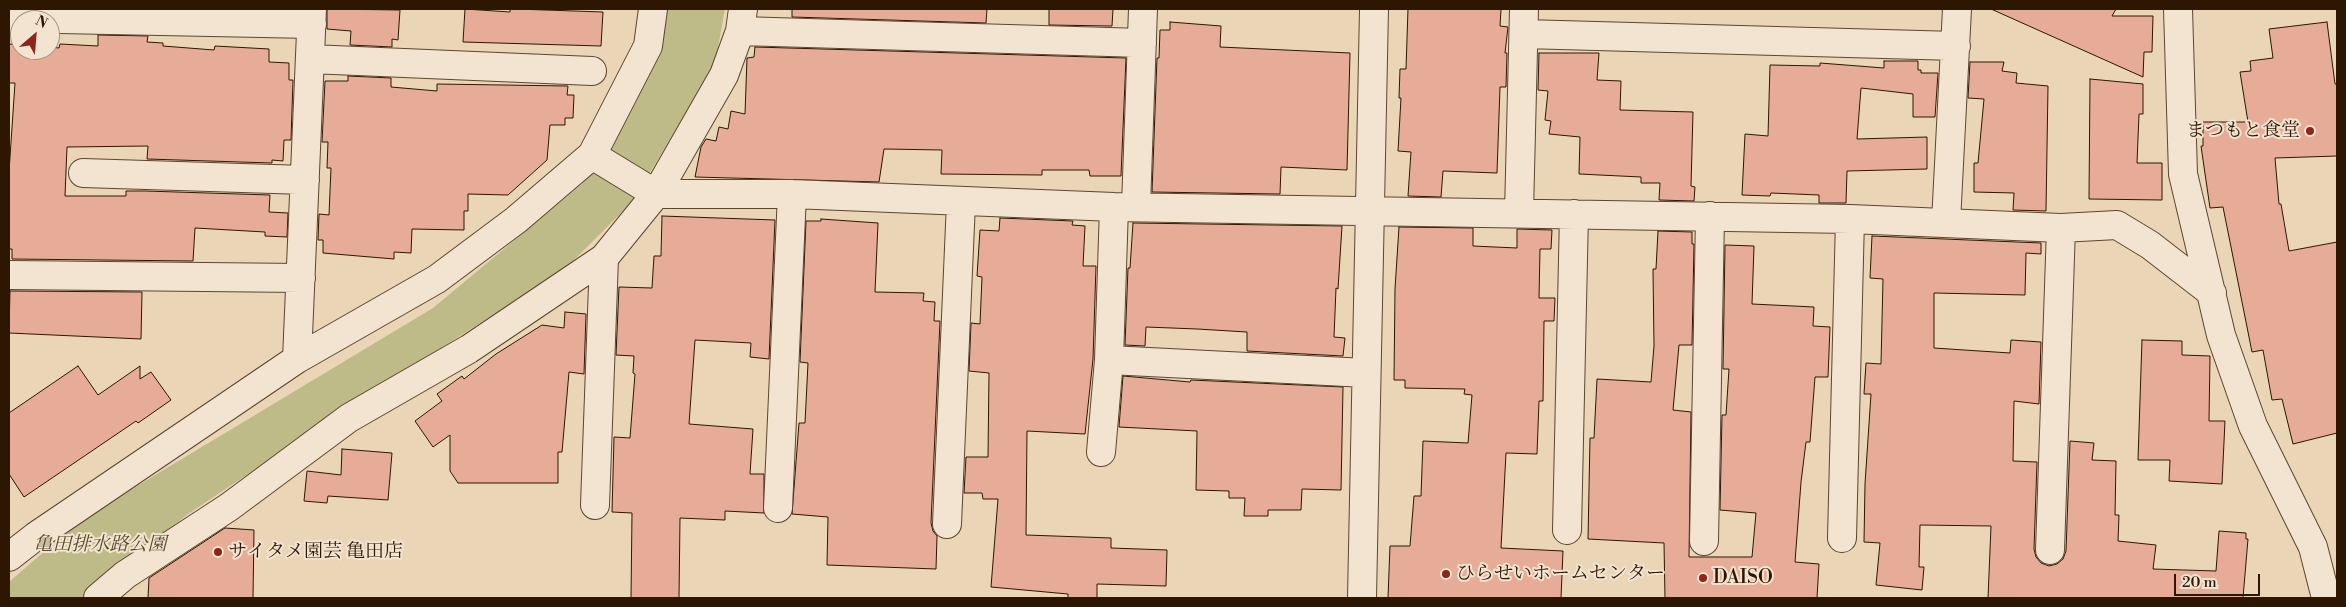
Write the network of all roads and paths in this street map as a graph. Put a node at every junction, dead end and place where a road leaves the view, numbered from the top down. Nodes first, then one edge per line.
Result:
1 (653, 9) edge
2 (1143, 9) edge
3 (1374, 9) edge
4 (1958, 9) edge
5 (2178, 9) edge
6 (312, 17) edge
7 (9, 18) edge
8 (742, 20) edge
9 (1524, 22) edge
10 (1142, 43) junction
11 (1956, 46) junction
12 (310, 59) junction
13 (592, 71) dead end
14 (592, 155) junction
15 (83, 173) dead end
16 (305, 180) junction
17 (656, 194) junction
18 (792, 194) junction
19 (961, 202) junction
20 (1125, 207) junction
21 (1371, 210) junction
22 (1519, 213) junction
23 (1574, 214) junction
24 (1710, 216) junction
25 (1850, 219) junction
26 (1946, 222) junction
27 (2061, 228) junction
28 (604, 258) junction
29 (9, 275) edge
30 (301, 278) junction
31 (2212, 292) junction
32 (298, 359) junction
33 (1109, 360) junction
34 (1366, 373) junction
35 (1101, 452) dead end
36 (595, 505) dead end
37 (778, 508) dead end
38 (946, 524) dead end
39 (1567, 530) dead end
40 (1842, 538) dead end
41 (1704, 541) dead end
42 (2050, 550) dead end
43 (9, 557) edge
44 (98, 598) edge
45 (1362, 598) edge
46 (2326, 598) edge

1 - 14 street
2 - 10 street
3 - 21 street
4 - 11 street
5 - 31 street
6 - 7 street
6 - 12 street
8 - 10 street
8 - 17 street
9 - 11 street
9 - 22 street
10 - 20 street
11 - 26 street
12 - 13 street
12 - 16 street
14 - 17 street
14 - 32 street
15 - 16 street
16 - 30 street
17 - 18 street
17 - 28 street
18 - 19 street
18 - 37 street
19 - 20 street
19 - 38 street
20 - 21 street
20 - 33 street
21 - 22 street
21 - 34 street
22 - 23 street
23 - 24 street
23 - 39 street
24 - 25 street
24 - 41 street
25 - 26 street
25 - 40 street
26 - 27 street
27 - 31 street
27 - 42 street
28 - 36 street
28 - 44 street
29 - 30 street
30 - 32 street
31 - 46 street
32 - 43 street
33 - 34 street
33 - 35 street
34 - 45 street

